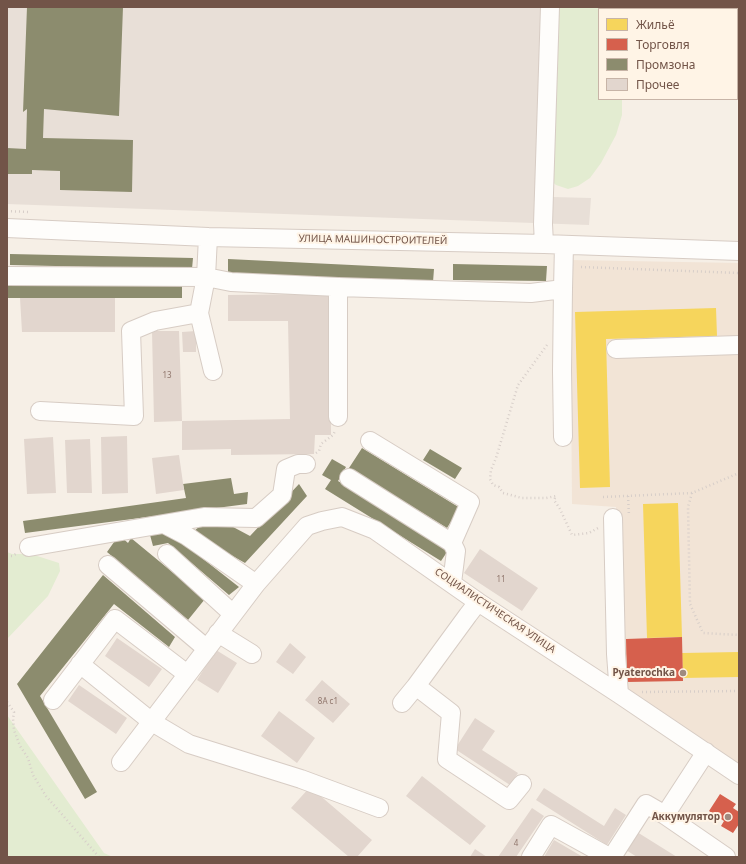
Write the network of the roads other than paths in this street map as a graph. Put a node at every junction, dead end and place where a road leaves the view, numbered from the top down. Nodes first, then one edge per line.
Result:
1 (550, 7) edge
2 (7, 228) edge
3 (208, 237) junction
4 (544, 244) junction
5 (564, 245) junction
6 (739, 251) edge
7 (7, 276) edge
8 (206, 277) junction
9 (338, 287) junction
10 (563, 289) junction
11 (199, 313) junction
12 (739, 345) edge
13 (616, 350) dead end
14 (213, 371) dead end
15 (40, 411) dead end
16 (338, 418) road end
17 (563, 438) dead end
18 (370, 441) dead end
19 (306, 464) road end
20 (349, 478) dead end
21 (618, 520) road end
22 (164, 524) junction
23 (452, 543) junction
24 (29, 547) dead end
25 (167, 554) dead end
26 (108, 565) dead end
27 (452, 583) junction
28 (256, 584) junction
29 (478, 602) junction
30 (233, 614) junction
31 (218, 634) junction
32 (207, 649) junction
33 (252, 654) dead end
34 (80, 664) junction
35 (187, 674) junction
36 (416, 686) junction
37 (627, 693) junction
38 (52, 700) dead end
39 (402, 703) dead end
40 (152, 722) junction
41 (706, 752) junction
42 (121, 762) dead end
43 (739, 775) edge
44 (522, 784) dead end
45 (379, 808) dead end
46 (665, 815) junction
47 (531, 857) edge
48 (608, 857) edge
49 (612, 857) edge
50 (726, 857) edge

1 - 4 street
2 - 3 street, УЛИЦА МАШИНОСТРОИТЕЛЕЙ
3 - 4 street, УЛИЦА МАШИНОСТРОИТЕЛЕЙ
3 - 8 street
4 - 5 street, УЛИЦА МАШИНОСТРОИТЕЛЕЙ
5 - 6 street, УЛИЦА МАШИНОСТРОИТЕЛЕЙ
5 - 10 street
7 - 8 street
8 - 9 street
8 - 11 street
9 - 10 street
9 - 16 street
10 - 17 street
11 - 14 street
11 - 15 street
12 - 13 street
18 - 23 street
19 - 22 street
20 - 23 street
21 - 37 street
22 - 24 street
22 - 28 street
23 - 27 street
25 - 30 street
26 - 32 street
27 - 28 street, СОЦИАЛИСТИЧЕСКАЯ УЛИЦА
27 - 29 street, СОЦИАЛИСТИЧЕСКАЯ УЛИЦА
28 - 30 street, СОЦИАЛИСТИЧЕСКАЯ УЛИЦА
29 - 36 street
29 - 37 street, СОЦИАЛИСТИЧЕСКАЯ УЛИЦА
30 - 31 street, СОЦИАЛИСТИЧЕСКАЯ УЛИЦА
31 - 32 street, СОЦИАЛИСТИЧЕСКАЯ УЛИЦА
31 - 33 street
32 - 35 street, СОЦИАЛИСТИЧЕСКАЯ УЛИЦА
34 - 35 street
34 - 38 street
34 - 40 street
35 - 40 street, СОЦИАЛИСТИЧЕСКАЯ УЛИЦА
36 - 39 street
36 - 44 street
37 - 41 street, СОЦИАЛИСТИЧЕСКАЯ УЛИЦА
40 - 42 street, СОЦИАЛИСТИЧЕСКАЯ УЛИЦА
40 - 45 street
41 - 43 street, СОЦИАЛИСТИЧЕСКАЯ УЛИЦА
41 - 46 street
46 - 49 street
46 - 50 street
47 - 48 street

